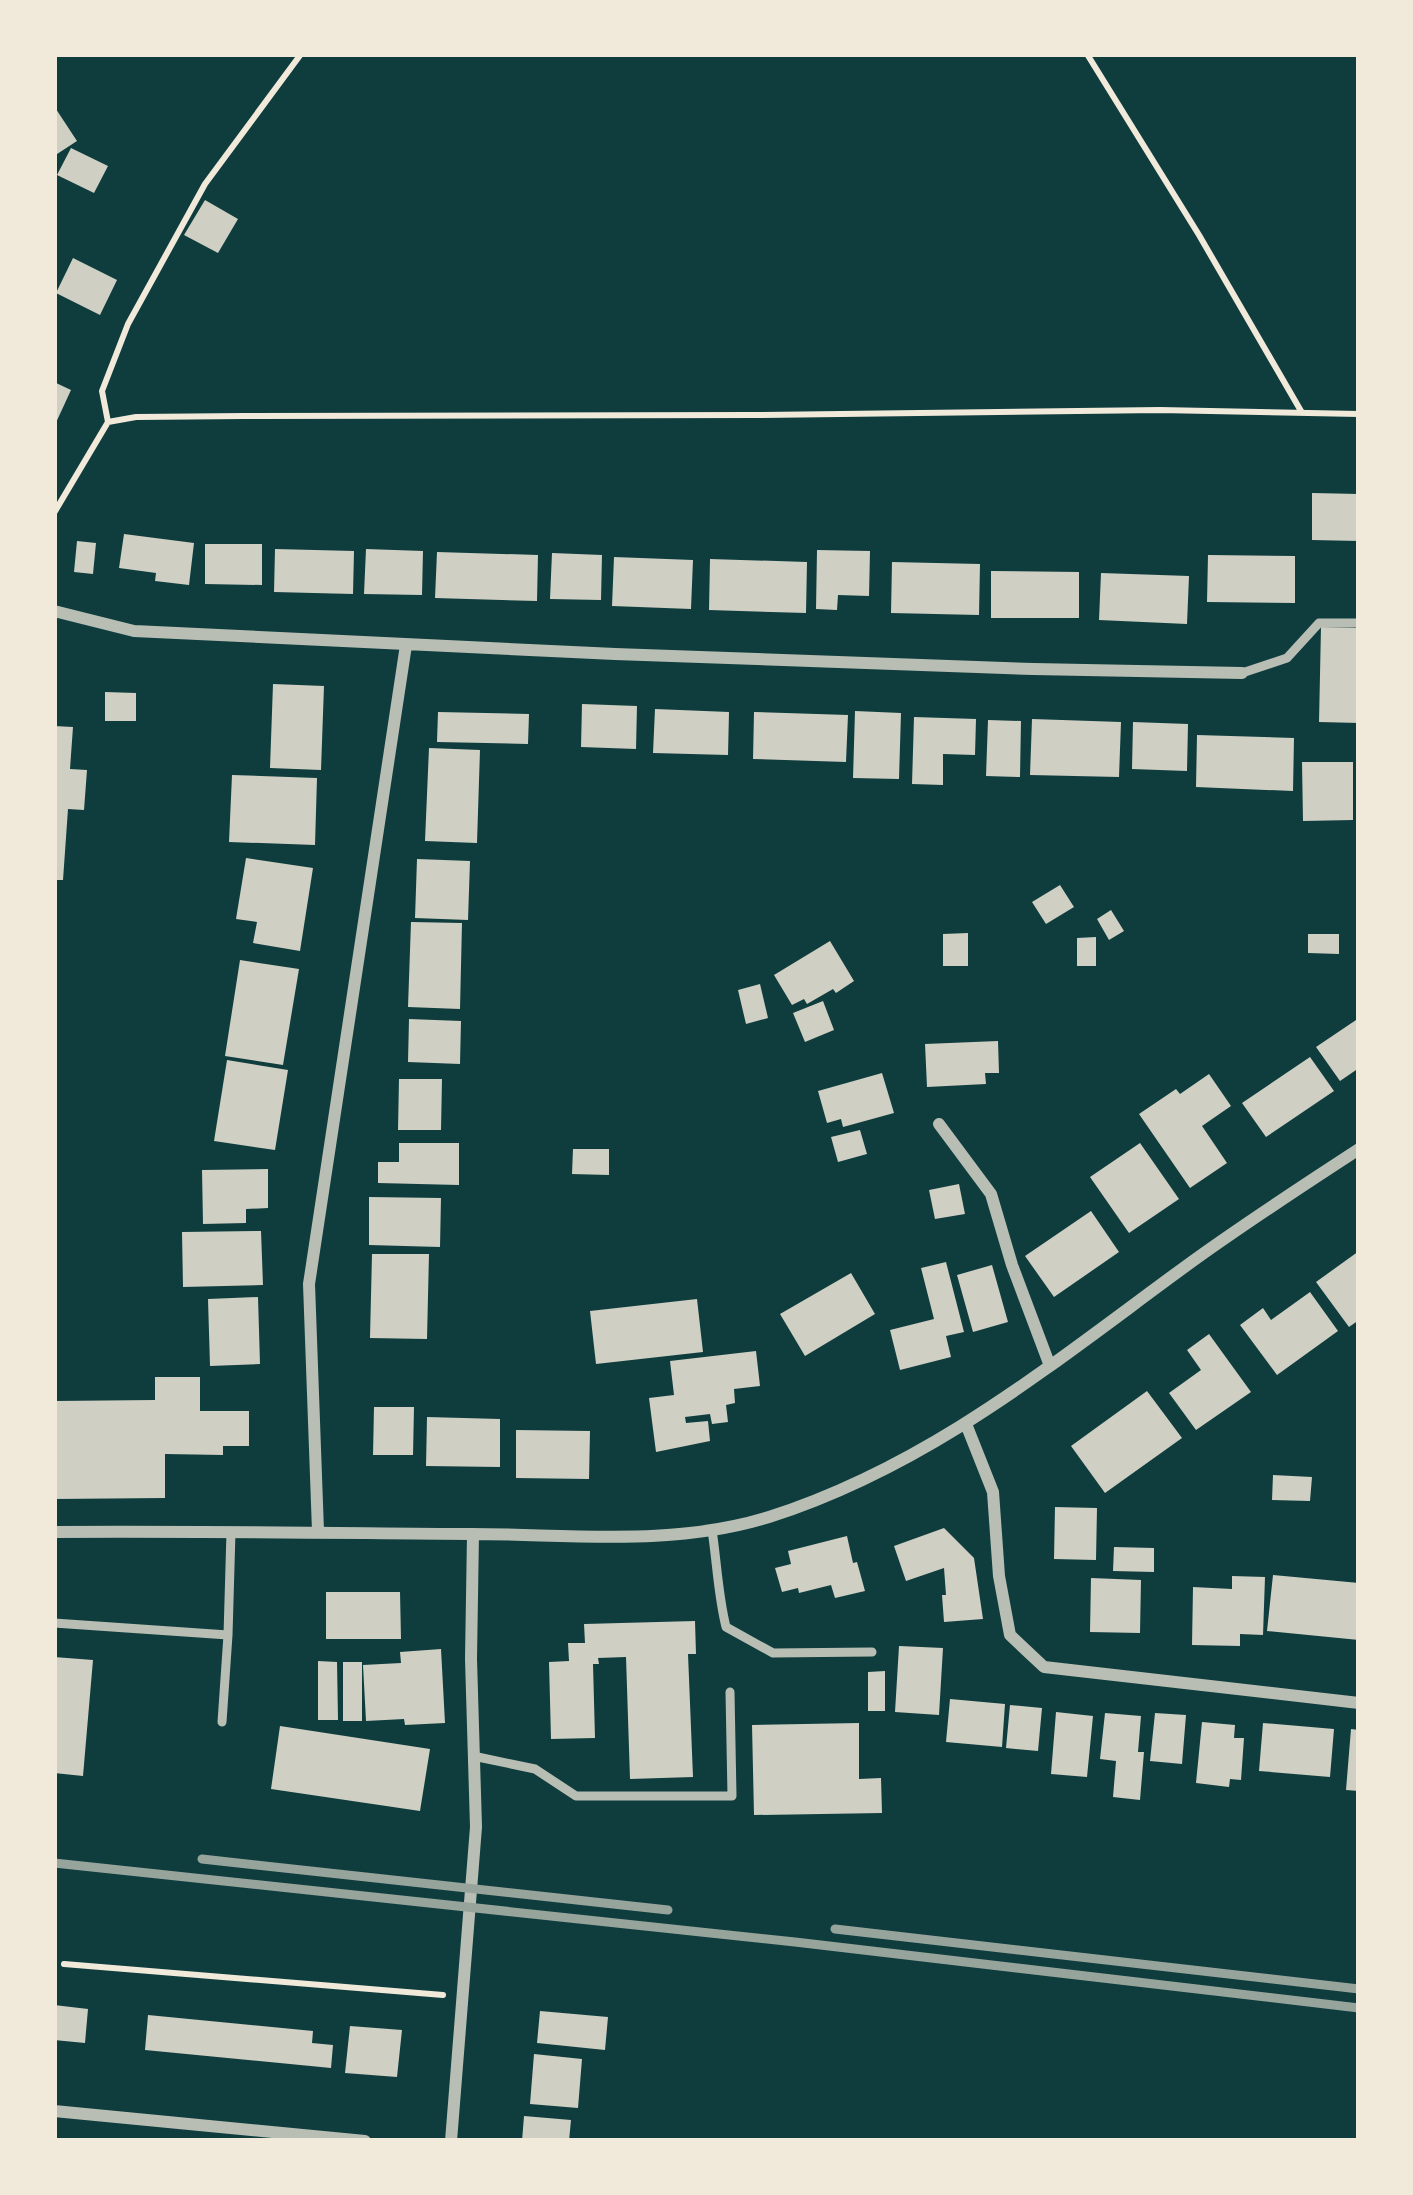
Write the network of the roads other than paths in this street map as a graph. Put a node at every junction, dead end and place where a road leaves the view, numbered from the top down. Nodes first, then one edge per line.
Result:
1 (54, 611) edge
2 (1359, 623) edge
3 (406, 645) junction
4 (1242, 673) joint
5 (939, 1124) dead end
6 (1359, 1149) edge
7 (1050, 1366) junction
8 (966, 1424) junction
9 (712, 1530) junction
10 (54, 1532) edge
11 (230, 1532) junction
12 (318, 1532) junction
13 (473, 1534) junction
14 (54, 1623) edge
15 (227, 1635) junction
16 (872, 1652) dead end
17 (730, 1692) dead end
18 (1359, 1703) edge
19 (222, 1722) dead end
20 (473, 1756) junction
21 (54, 2111) edge
22 (365, 2141) edge
23 (451, 2141) edge

1 - 3 street
2 - 4 lane
3 - 4 street
3 - 12 street
5 - 7 street
6 - 7 street
7 - 8 street
8 - 9 street
8 - 18 street
9 - 13 street
9 - 16 lane
10 - 11 street
11 - 12 street
11 - 15 lane
12 - 13 street
13 - 20 street
14 - 15 lane
15 - 19 lane
17 - 20 lane
20 - 23 street
21 - 22 street

